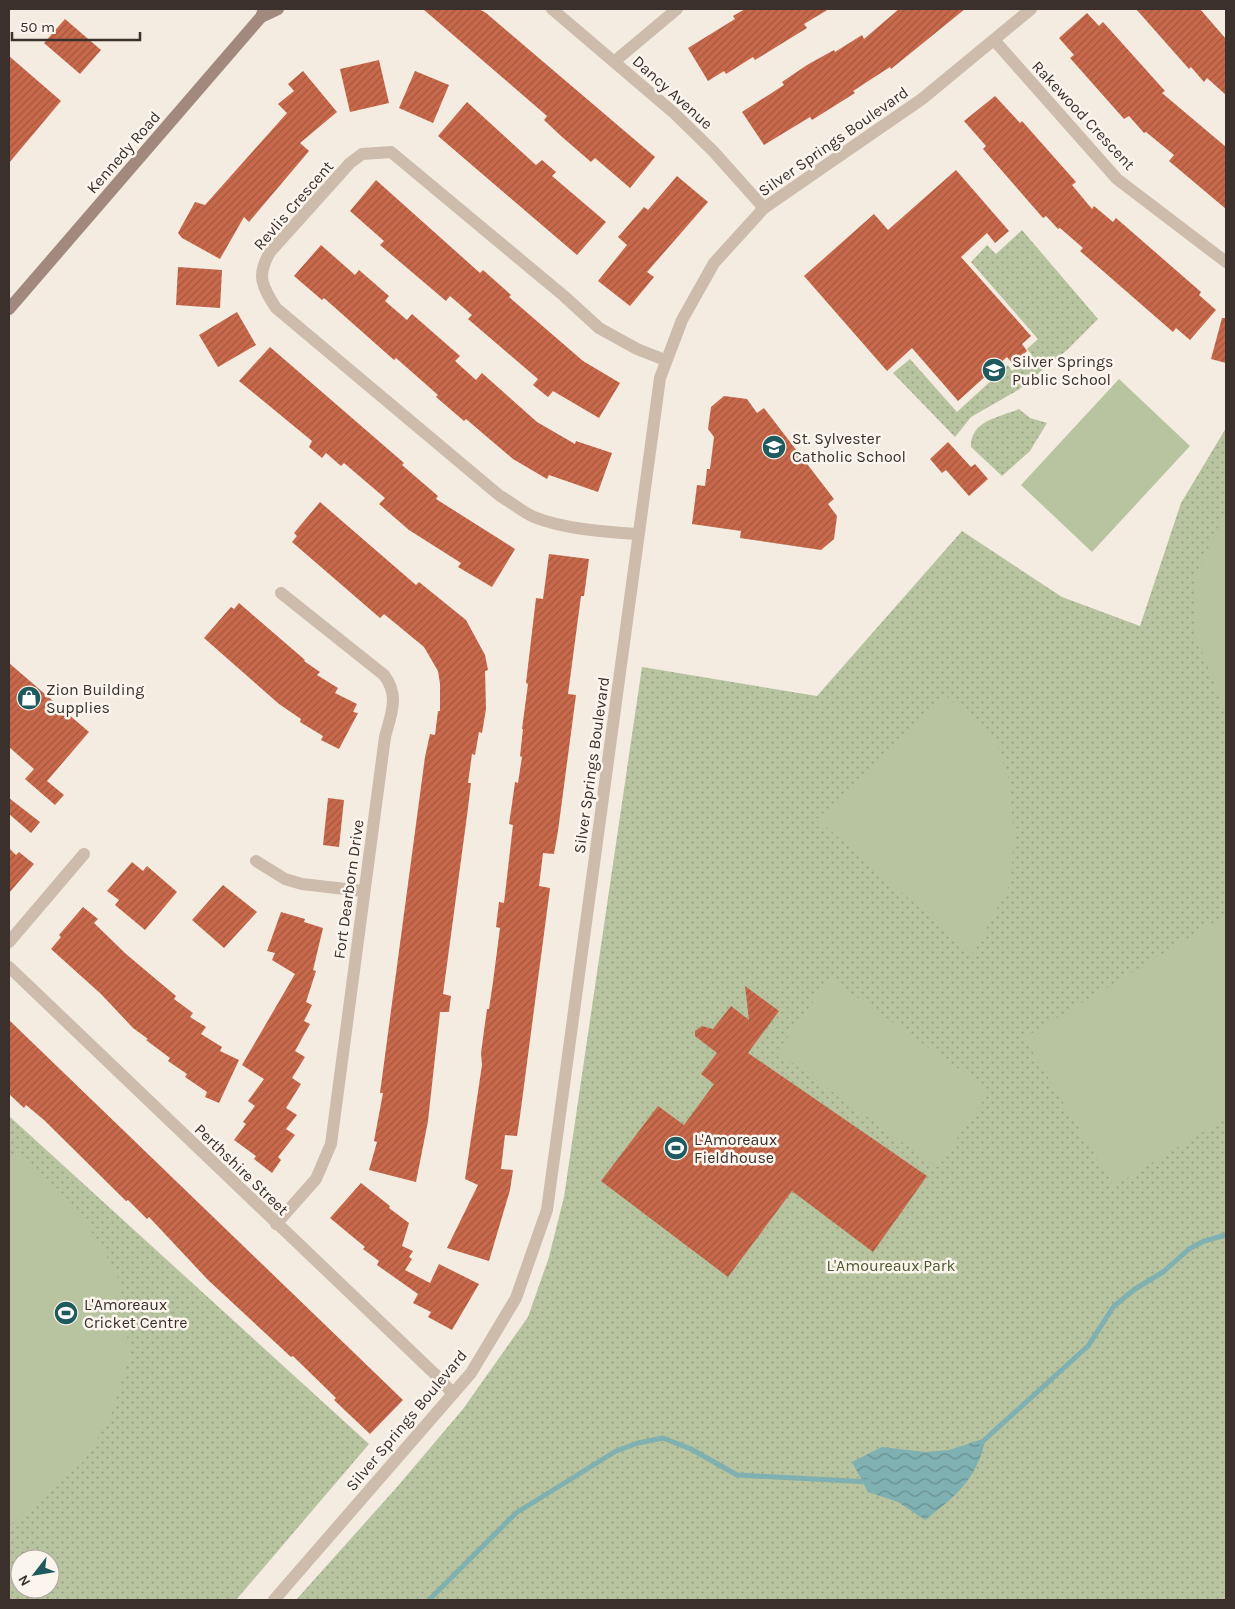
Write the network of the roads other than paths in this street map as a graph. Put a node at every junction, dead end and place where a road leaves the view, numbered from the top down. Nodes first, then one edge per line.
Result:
1 (278, 9) edge
2 (552, 9) edge
3 (678, 9) edge
4 (1031, 9) edge
5 (262, 13) edge
6 (994, 40) junction
7 (615, 61) junction
8 (764, 208) junction
9 (1226, 262) edge
10 (9, 309) edge
11 (665, 360) junction
12 (638, 534) junction
13 (281, 593) dead end
14 (84, 854) dead end
15 (256, 861) dead end
16 (363, 891) junction
17 (9, 942) edge
18 (9, 967) edge
19 (276, 1224) junction
20 (452, 1394) junction
21 (274, 1600) edge

1 - 5 main road, Kennedy Road
2 - 7 street, Dancy Avenue
3 - 7 street
4 - 6 street, Silver Springs Boulevard
5 - 10 main road, Kennedy Road
6 - 8 street, Silver Springs Boulevard
6 - 9 street, Rakewood Crescent
7 - 8 street, Dancy Avenue
8 - 11 street, Silver Springs Boulevard
11 - 12 street, Silver Springs Boulevard
11 - 12 street, Revlis Crescent
12 - 20 street, Silver Springs Boulevard
13 - 16 street, Fort Dearborn Drive
14 - 17 street
15 - 16 street
16 - 19 street, Fort Dearborn Drive
18 - 19 street, Perthshire Street
19 - 20 street, Perthshire Street
20 - 21 street, Silver Springs Boulevard

